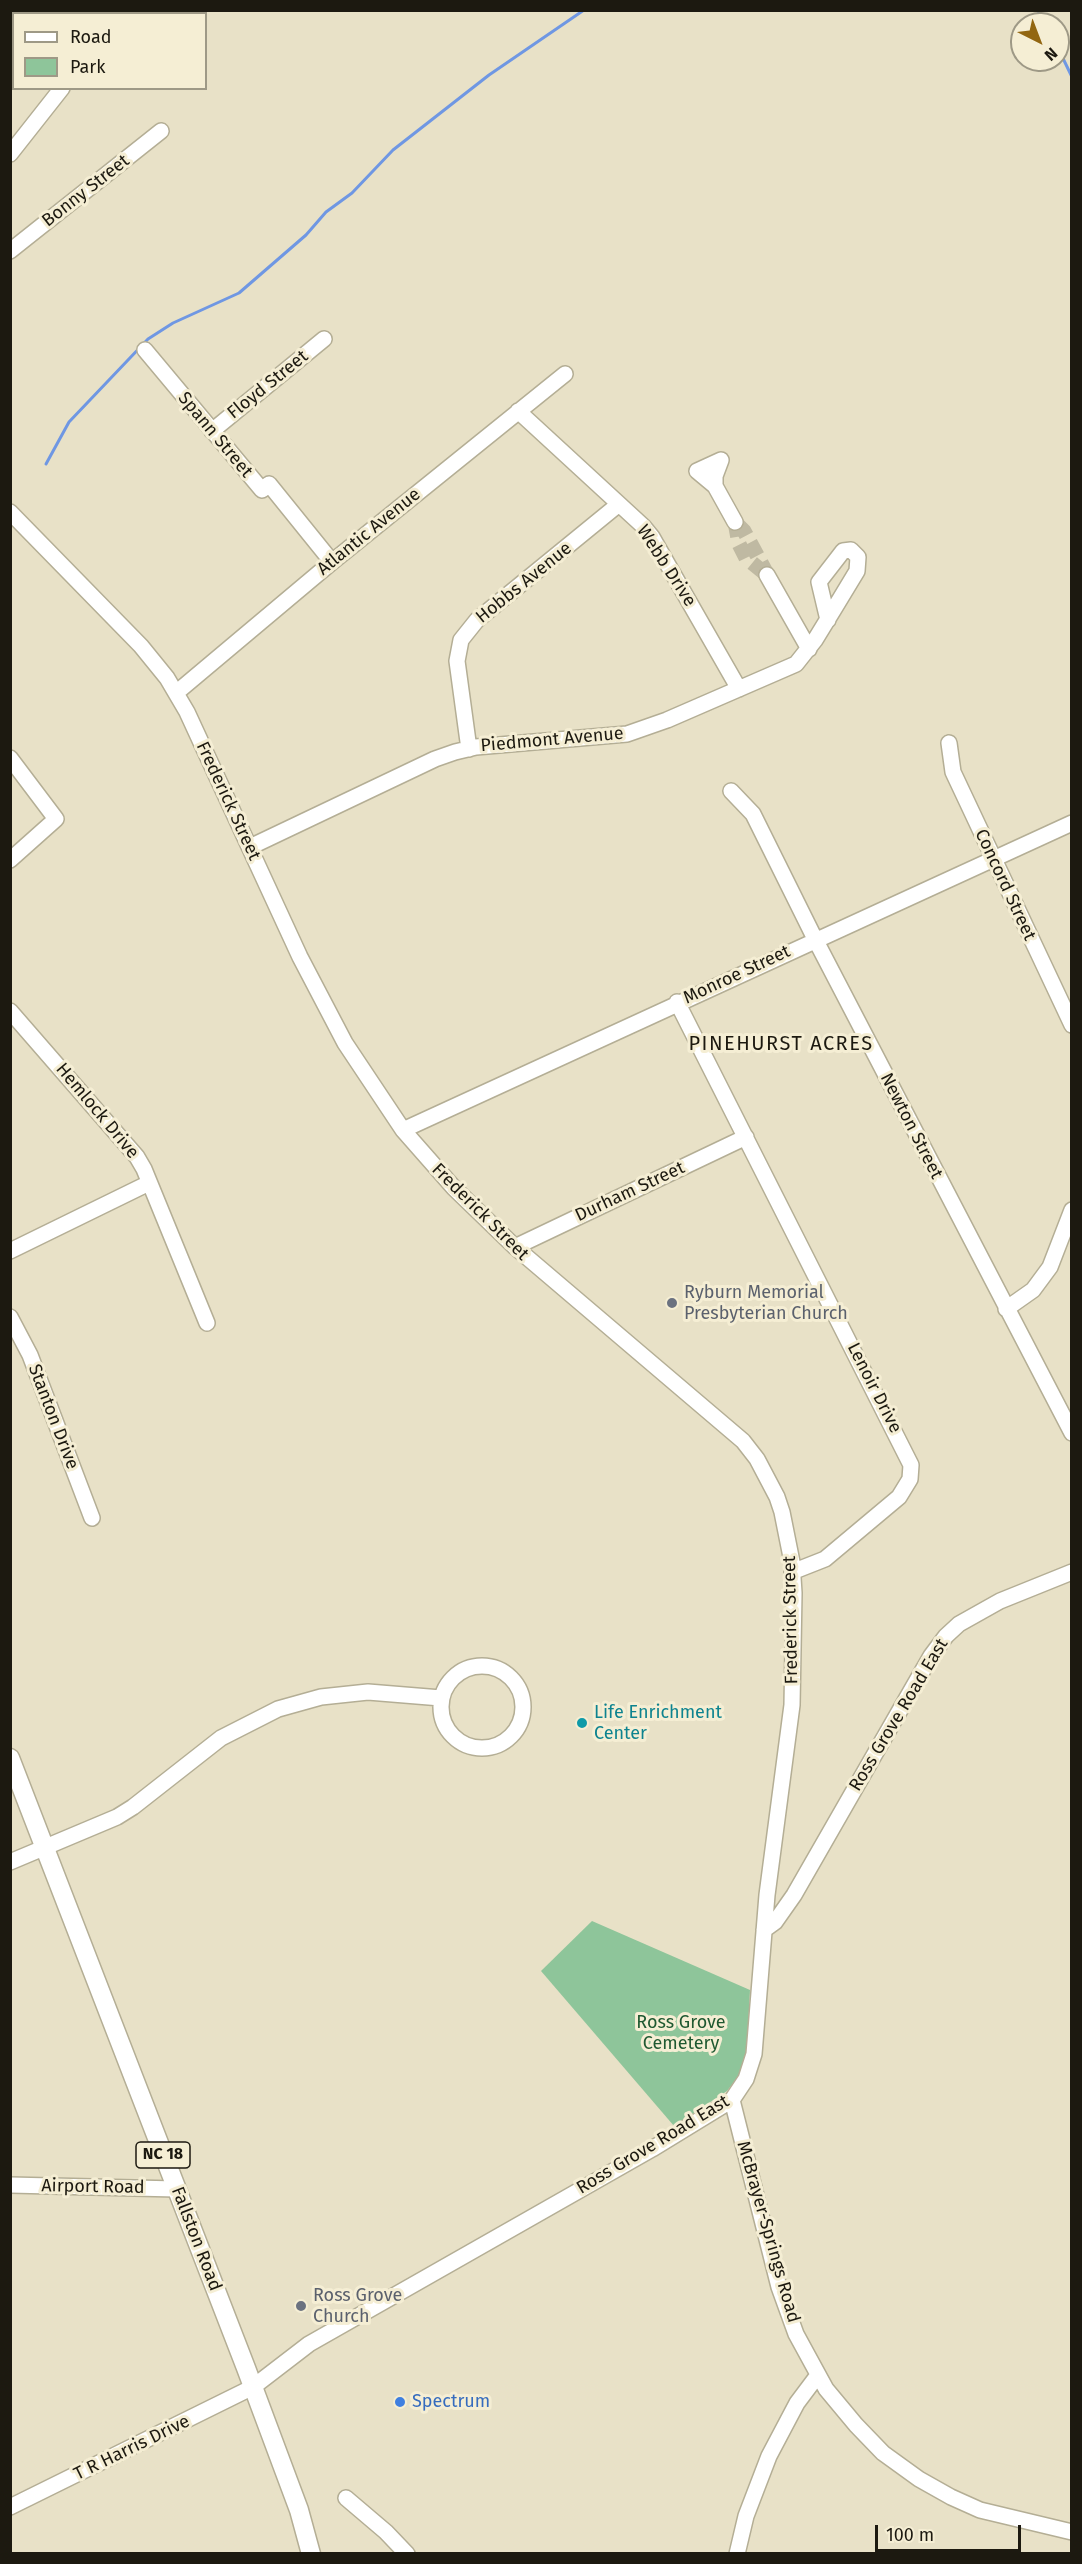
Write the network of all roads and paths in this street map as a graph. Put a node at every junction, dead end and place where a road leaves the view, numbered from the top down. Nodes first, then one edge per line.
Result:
1 (60, 90) edge
2 (161, 131) dead end
3 (10, 154) edge
4 (10, 251) edge
5 (324, 339) dead end
6 (145, 350) dead end
7 (565, 374) dead end
8 (518, 411) junction
9 (212, 430) junction
10 (715, 486) dead end
11 (619, 504) junction
12 (10, 512) edge
13 (735, 522) tunnel mouth
14 (332, 562) junction
15 (767, 575) tunnel mouth
16 (831, 614) dead end
17 (809, 649) junction
18 (739, 689) junction
19 (176, 693) junction
20 (949, 742) dead end
21 (469, 749) junction
22 (10, 758) edge
23 (731, 791) dead end
24 (1071, 823) edge
25 (250, 847) junction
26 (992, 859) junction
27 (10, 860) edge
28 (814, 939) junction
29 (677, 1002) junction
30 (10, 1011) edge
31 (1071, 1024) edge
32 (404, 1130) junction
33 (746, 1137) junction
34 (149, 1182) junction
35 (1071, 1210) edge
36 (515, 1247) junction
37 (10, 1251) edge
38 (1006, 1309) junction
39 (10, 1317) edge
40 (207, 1323) dead end
41 (1071, 1433) edge
42 (92, 1518) dead end
43 (792, 1572) junction
44 (1071, 1572) edge
45 (441, 1698) junction
46 (10, 1758) edge
47 (45, 1848) junction
48 (10, 1862) edge
49 (764, 1930) junction
50 (732, 2100) junction
51 (10, 2185) edge
52 (176, 2189) junction
53 (818, 2375) junction
54 (253, 2387) junction
55 (346, 2498) dead end
56 (10, 2507) edge
57 (1071, 2532) edge
58 (311, 2553) edge
59 (407, 2553) edge
60 (737, 2553) edge

1 - 3 street
2 - 4 street, Bonny Street
5 - 9 street, Floyd Street
6 - 9 street, Spann Street
7 - 8 street, Atlantic Avenue
8 - 11 street, Webb Drive
8 - 14 street, Atlantic Avenue
9 - 14 street, Spann Street
10 - 13 street
11 - 18 street, Webb Drive
11 - 21 street, Hobbs Avenue
12 - 19 street, Frederick Street
14 - 19 street, Atlantic Avenue
15 - 17 street
16 - 17 street, Piedmont Avenue
17 - 18 street, Piedmont Avenue
18 - 21 street, Piedmont Avenue
19 - 25 street, Frederick Street
20 - 26 street, Concord Street
21 - 25 street, Piedmont Avenue
22 - 27 street
23 - 28 street, Newton Street
24 - 26 street, Monroe Street
25 - 32 street, Frederick Street
26 - 28 street, Monroe Street
26 - 31 street, Concord Street
28 - 29 street, Monroe Street
28 - 38 street, Newton Street
29 - 32 street, Monroe Street
29 - 33 street, Lenoir Drive
30 - 34 street, Hemlock Drive
32 - 36 street, Frederick Street
33 - 36 street, Durham Street
33 - 43 street, Lenoir Drive
34 - 37 street
34 - 40 street, Hemlock Drive
35 - 38 street
36 - 43 street, Frederick Street
38 - 41 street, Newton Street
39 - 42 street, Stanton Drive
43 - 49 street, Frederick Street
44 - 49 street, Ross Grove Road East
45 - 45 street
45 - 47 street
46 - 47 main road, Fallston Road / NC 18
47 - 48 street
47 - 52 main road, Fallston Road / NC 18
49 - 50 street, Ross Grove Road East
50 - 53 street, McBrayer-Springs Road
50 - 54 street, Ross Grove Road East
51 - 52 street, Airport Road
52 - 54 main road, Fallston Road / NC 18
53 - 57 street, McBrayer-Springs Road
53 - 60 street
54 - 56 street, T R Harris Drive
54 - 58 main road, Fallston Road / NC 18
55 - 59 street

